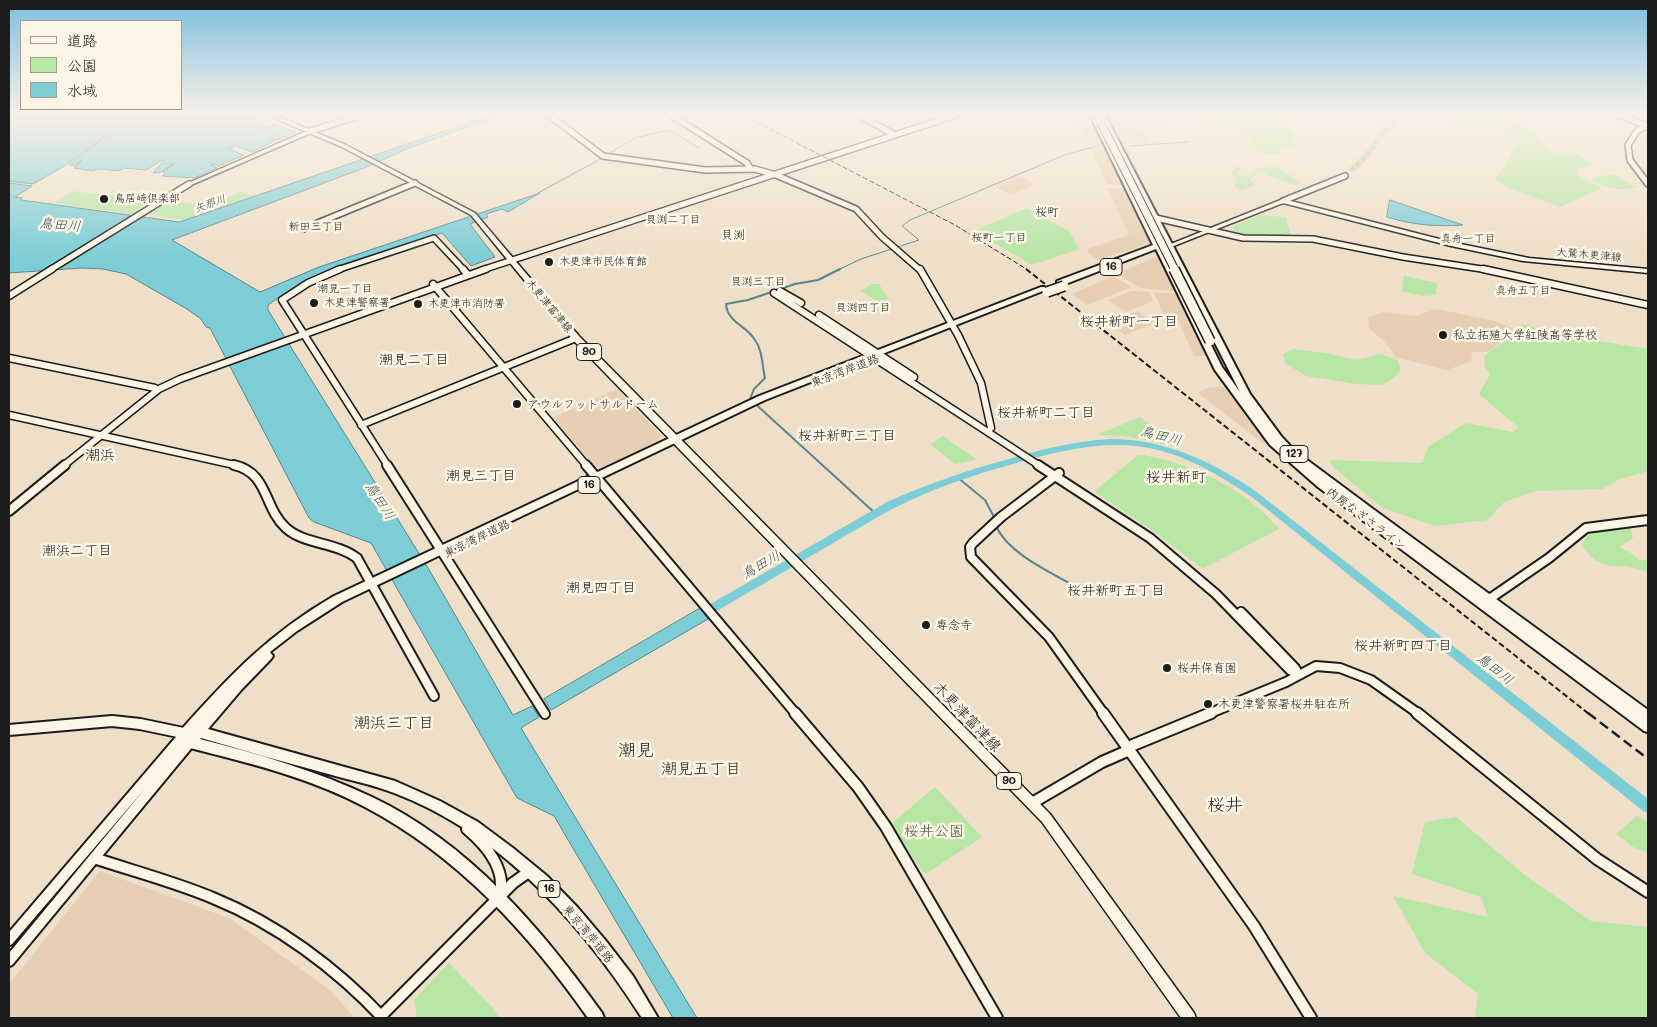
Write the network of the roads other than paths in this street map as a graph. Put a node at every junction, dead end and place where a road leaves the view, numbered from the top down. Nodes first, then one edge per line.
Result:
1 (238, 163) edge
2 (377, 163) edge
3 (655, 163) edge
4 (747, 163) edge
5 (801, 163) edge
6 (1117, 163) edge
7 (1121, 163) edge
8 (1127, 163) edge
9 (1632, 163) edge
10 (750, 168) junction
11 (771, 174) junction
12 (1343, 175) tunnel mouth
13 (415, 183) junction
14 (189, 184) joint
15 (1648, 184) edge
16 (1283, 201) junction
17 (1156, 218) junction
18 (480, 221) joint
19 (303, 230) dead end
20 (1209, 230) junction
21 (1163, 246) junction
22 (510, 258) junction
23 (1648, 271) edge
24 (467, 274) junction
25 (434, 286) junction
26 (777, 292) dead end
27 (9, 294) edge
28 (1648, 305) edge
29 (953, 327) junction
30 (303, 333) junction
31 (576, 338) junction
32 (877, 356) junction
33 (9, 358) edge
34 (219, 363) junction
35 (503, 367) junction
36 (154, 388) junction
37 (1238, 395) junction
38 (9, 415) edge
39 (361, 425) junction
40 (989, 430) junction
41 (98, 434) junction
42 (676, 440) junction
43 (1057, 474) junction
44 (598, 479) junction
45 (9, 504) edge
46 (9, 511) edge
47 (1648, 520) edge
48 (442, 553) junction
49 (373, 585) junction
50 (1485, 603) junction
51 (1299, 675) junction
52 (434, 696) dead end
53 (545, 714) dead end
54 (1648, 717) edge
55 (1648, 726) edge
56 (9, 730) edge
57 (191, 736) junction
58 (1128, 749) junction
59 (1032, 804) junction
60 (435, 805) junction
61 (94, 858) junction
62 (530, 871) junction
63 (1648, 892) edge
64 (499, 897) junction
65 (9, 940) edge
66 (9, 961) edge
67 (382, 1017) edge
68 (597, 1018) edge
69 (651, 1018) edge
70 (996, 1018) edge
71 (1189, 1018) edge
72 (1311, 1018) edge

1 - 14 main road
2 - 13 main road, 木更津富津線 / 90
3 - 10 street
4 - 10 street
5 - 11 street
6 - 21 highway
7 - 21 highway, bridge
8 - 17 highway
9 - 15 street
10 - 11 street
11 - 22 street
11 - 29 street
12 - 16 street
13 - 18 main road, 木更津富津線 / 90
13 - 19 street
14 - 27 street
16 - 20 main road
16 - 23 main road, 大鷲木更津線
17 - 20 street
17 - 21 highway
18 - 22 main road, 木更津富津線 / 90
20 - 21 main road
20 - 28 street
21 - 29 highway, 東京湾岸道路 / 16, bridge
21 - 37 highway, 127, bridge
21 - 37 highway, 内房なぎさライン / 127
21 - 50 highway, 内房なぎさライン / 127
22 - 24 street
22 - 31 main road, 木更津富津線 / 90
24 - 25 street
24 - 30 street
25 - 30 street
25 - 35 street
26 - 32 street
29 - 32 highway, 東京湾岸道路 / 16
29 - 40 street
30 - 34 street
30 - 39 street
31 - 35 street
31 - 42 main road, 木更津富津線 / 90
32 - 40 street
32 - 42 highway, 東京湾岸道路 / 16
33 - 36 street
34 - 36 street
34 - 41 street
35 - 39 street
35 - 44 street
36 - 41 street
37 - 50 highway, 内房なぎさライン / 127
38 - 41 street
39 - 48 street
40 - 43 street
41 - 45 street
41 - 46 street
41 - 49 street
42 - 44 highway, 東京湾岸道路 / 16
42 - 59 main road, 木更津富津線 / 90
43 - 51 street
43 - 58 street
44 - 48 highway, 東京湾岸道路 / 16
44 - 70 street
47 - 50 street
48 - 49 highway, 東京湾岸道路 / 16
48 - 53 street
49 - 52 street
49 - 57 highway, 東京湾岸道路 / 16
50 - 54 highway, 内房なぎさライン / 127
50 - 55 highway, 内房なぎさライン / 127
51 - 58 street
51 - 63 street
56 - 57 street
57 - 60 highway, 東京湾岸道路 / 16
57 - 61 street
57 - 64 highway
57 - 65 street
58 - 59 street
58 - 72 street
59 - 71 main road, 木更津富津線 / 90
60 - 62 highway, 東京湾岸道路 / 16
60 - 64 street
61 - 66 street
61 - 67 street
62 - 64 street
62 - 69 highway, 東京湾岸道路 / 16
64 - 67 street
64 - 68 highway

